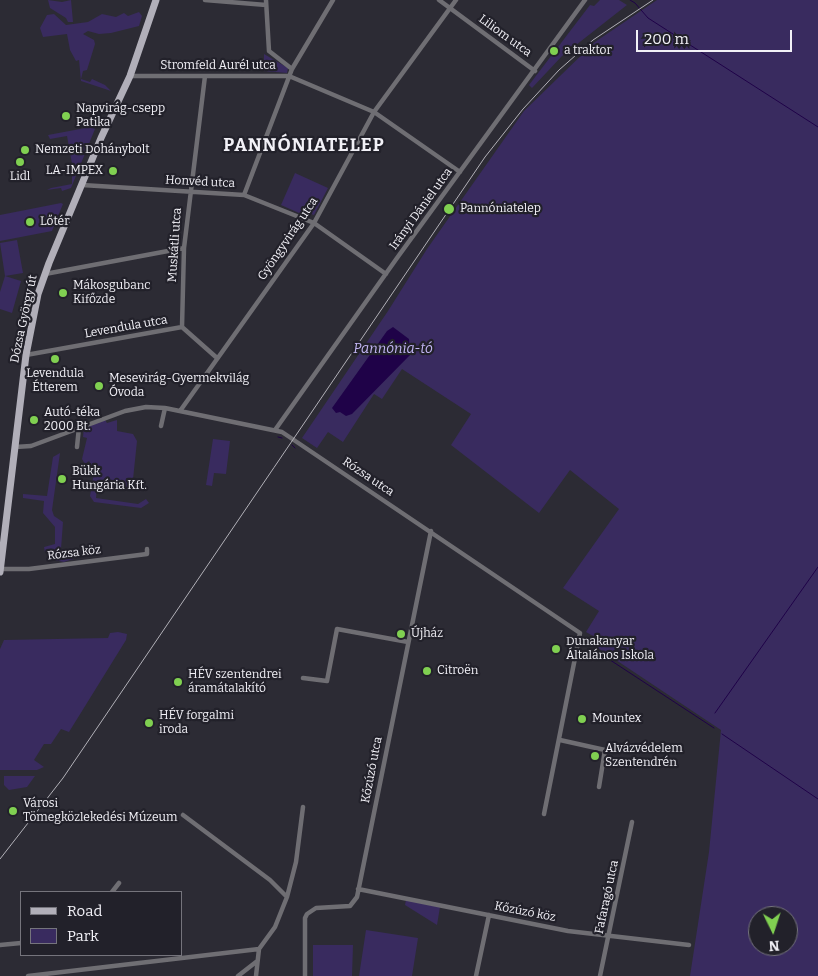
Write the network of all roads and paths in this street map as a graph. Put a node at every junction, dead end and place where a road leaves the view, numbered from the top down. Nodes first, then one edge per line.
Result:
1 (156, 0) edge
2 (205, 0) edge
3 (333, 0) edge
4 (439, 0) edge
5 (456, 0) edge
6 (585, 0) edge
7 (266, 3) edge
8 (450, 8) junction
9 (292, 69) junction
10 (535, 71) junction
11 (130, 76) junction
12 (205, 76) junction
13 (289, 76) junction
14 (374, 112) junction
15 (460, 172) junction
16 (82, 185) junction
17 (189, 191) junction
18 (244, 195) junction
19 (314, 224) junction
20 (184, 248) junction
21 (45, 274) junction
22 (386, 274) junction
23 (182, 327) junction
24 (26, 354) junction
25 (217, 358) junction
26 (165, 408) junction
27 (180, 411) junction
28 (161, 426) dead end
29 (79, 427) junction
30 (275, 430) junction
31 (16, 447) junction
32 (77, 447) dead end
33 (431, 531) junction
34 (147, 550) dead end
35 (0, 571) edge
36 (408, 642) junction
37 (303, 678) dead end
38 (560, 740) junction
39 (598, 787) dead end
40 (303, 807) dead end
41 (544, 814) dead end
42 (183, 815) dead end
43 (632, 822) dead end
44 (119, 883) dead end
45 (358, 889) junction
46 (113, 891) edge
47 (287, 898) junction
48 (489, 915) junction
49 (609, 935) junction
50 (20, 943) edge
51 (0, 945) edge
52 (689, 945) dead end
53 (259, 949) junction
54 (256, 962) junction
55 (28, 976) edge
56 (238, 976) edge
57 (256, 976) edge
58 (305, 976) edge
59 (476, 976) edge
60 (600, 976) edge

1 - 11 main road, Dózsa György út
2 - 7 street
3 - 9 street
4 - 8 street, Liliom utca
5 - 8 street, Gyöngyvirág utca
6 - 10 street, Irányi Dániel utca
7 - 9 street
8 - 10 street, Liliom utca
8 - 14 street, Gyöngyvirág utca
9 - 13 street
10 - 15 street, Irányi Dániel utca
11 - 12 street, Stromfeld Aurél utca
11 - 16 main road, Dózsa György út
12 - 13 street, Stromfeld Aurél utca
12 - 17 street, Muskátli utca
13 - 14 street, Stromfeld Aurél utca
13 - 18 street
14 - 15 street, Stromfeld Aurél utca
14 - 19 street, Gyöngyvirág utca
15 - 22 street, Irányi Dániel utca
16 - 17 street, Honvéd utca
16 - 21 main road, Dózsa György út
17 - 18 street, Honvéd utca
17 - 20 street, Muskátli utca
18 - 19 street, Honvéd utca
19 - 22 street, Honvéd utca
19 - 25 street, Gyöngyvirág utca
20 - 21 street
20 - 23 street, Muskátli utca
21 - 24 main road, Dózsa György út
22 - 30 street, Irányi Dániel utca
23 - 24 street, Levendula utca
23 - 25 street, Levendula utca
24 - 31 main road, Dózsa György út
25 - 27 street, Gyöngyvirág utca
26 - 27 street, Rózsa utca
26 - 28 street
26 - 29 street, Rózsa utca
27 - 30 street, Rózsa utca
29 - 31 street, Rózsa utca
29 - 32 street
30 - 33 street, Rózsa utca
31 - 35 main road, Dózsa György út
33 - 36 street, Kőzúzó utca
33 - 38 street, Rózsa utca
34 - 35 street, Rózsa köz
36 - 37 street
36 - 45 street, Kőzúzó utca
38 - 39 street
38 - 41 street, Rózsa utca
40 - 47 street
42 - 47 street
43 - 49 street, Fafaragó utca
44 - 46 street
45 - 48 street, Kőzúzó köz
45 - 58 street, Kőzúzó utca
47 - 53 street
48 - 49 street, Kőzúzó köz
48 - 59 street
49 - 52 street, Kőzúzó köz
49 - 60 street, Fafaragó utca
50 - 51 street
53 - 54 street
53 - 55 street
54 - 56 street
54 - 57 street

